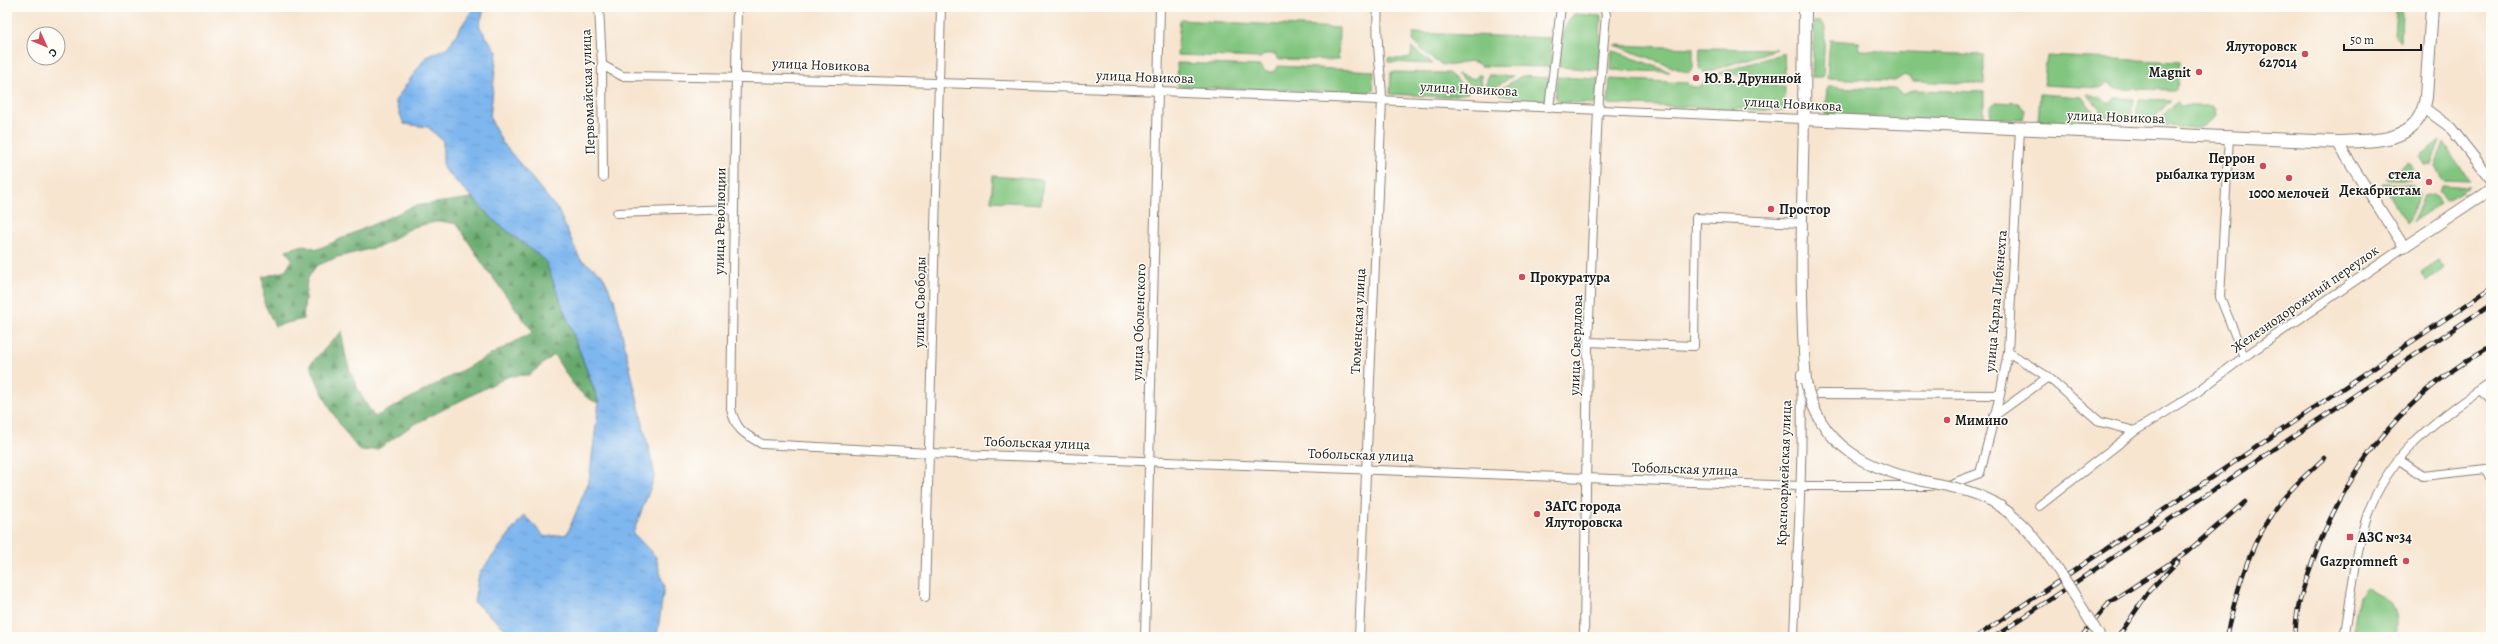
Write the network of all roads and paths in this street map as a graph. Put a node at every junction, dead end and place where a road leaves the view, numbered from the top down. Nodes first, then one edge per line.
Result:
1 (598, 7) edge
2 (737, 7) edge
3 (941, 7) edge
4 (1160, 7) edge
5 (1378, 7) edge
6 (1561, 7) edge
7 (1604, 7) edge
8 (1805, 7) edge
9 (2432, 7) edge
10 (602, 65) junction
11 (736, 78) junction
12 (938, 83) junction
13 (1158, 92) junction
14 (1382, 99) junction
15 (1549, 108) junction
16 (2424, 108) junction
17 (1598, 110) junction
18 (1804, 119) junction
19 (2020, 129) junction
20 (2229, 137) junction
21 (2337, 142) junction
22 (603, 177) dead end
23 (2491, 179) edge
24 (2491, 189) edge
25 (734, 210) junction
26 (617, 213) dead end
27 (1802, 223) junction
28 (2404, 247) junction
29 (1803, 311) junction
30 (1588, 342) junction
31 (2008, 352) junction
32 (2244, 357) junction
33 (2048, 377) junction
34 (2491, 382) edge
35 (2480, 390) junction
36 (1819, 394) dead end
37 (2000, 395) junction
38 (2491, 400) edge
39 (1994, 416) junction
40 (2135, 431) junction
41 (742, 433) joint
42 (929, 453) junction
43 (2398, 459) junction
44 (1148, 460) junction
45 (2488, 467) edge
46 (1365, 468) junction
47 (1980, 473) joint
48 (1586, 478) junction
49 (2491, 480) edge
50 (1799, 486) junction
51 (2039, 506) dead end
52 (925, 597) dead end
53 (1145, 637) edge
54 (1359, 637) edge
55 (1584, 637) edge
56 (1794, 637) edge
57 (2100, 637) edge
58 (2344, 637) edge

1 - 10 street, Первомайская улица
2 - 11 street, улица Революции
3 - 12 street, улица Свободы
4 - 13 street, улица Оболенского
5 - 14 street, Тюменская улица
6 - 15 street
7 - 17 street, улица Свердлова
8 - 18 main road, Красноармейская улица
9 - 16 main road
10 - 11 street, улица Новикова
10 - 22 street, Первомайская улица
11 - 12 street, улица Новикова
11 - 25 street, улица Революции
12 - 13 street, улица Новикова
12 - 42 street, улица Свободы
13 - 14 street, улица Новикова
13 - 44 street, улица Оболенского
14 - 15 street, улица Новикова
14 - 46 street, Тюменская улица
15 - 17 street, улица Новикова
16 - 21 main road, улица Новикова
16 - 23 street
17 - 18 street, улица Новикова
17 - 30 street, улица Свердлова
18 - 19 main road, улица Новикова
18 - 27 street, Красноармейская улица
19 - 20 main road, улица Новикова
19 - 31 street, улица Карла Либкнехта
20 - 21 main road, улица Новикова
20 - 32 street
21 - 28 street
24 - 28 street, Железнодорожный переулок
25 - 26 street
25 - 41 street, улица Революции
27 - 29 street, Красноармейская улица
27 - 30 street
28 - 32 street, Железнодорожный переулок
29 - 50 street, Красноармейская улица
29 - 57 street, Красноармейская улица, bridge
30 - 48 street, улица Свердлова
31 - 33 street
31 - 37 street, улица Карла Либкнехта
32 - 40 street, Железнодорожный переулок
33 - 39 street
33 - 40 street
34 - 35 street
35 - 38 street
35 - 43 street
36 - 37 street
37 - 39 street, улица Карла Либкнехта
39 - 47 street, улица Карла Либкнехта
40 - 51 street, Железнодорожный переулок
41 - 42 street, Тобольская улица
42 - 44 street, Тобольская улица
42 - 52 street, улица Свободы
43 - 45 street
43 - 58 street
44 - 46 street, Тобольская улица
44 - 53 street, улица Оболенского
45 - 49 street
46 - 48 street, Тобольская улица
46 - 54 street, Тюменская улица
47 - 50 street, Тобольская улица
48 - 50 street, Тобольская улица
48 - 55 street, улица Свердлова
50 - 56 street, Красноармейская улица

